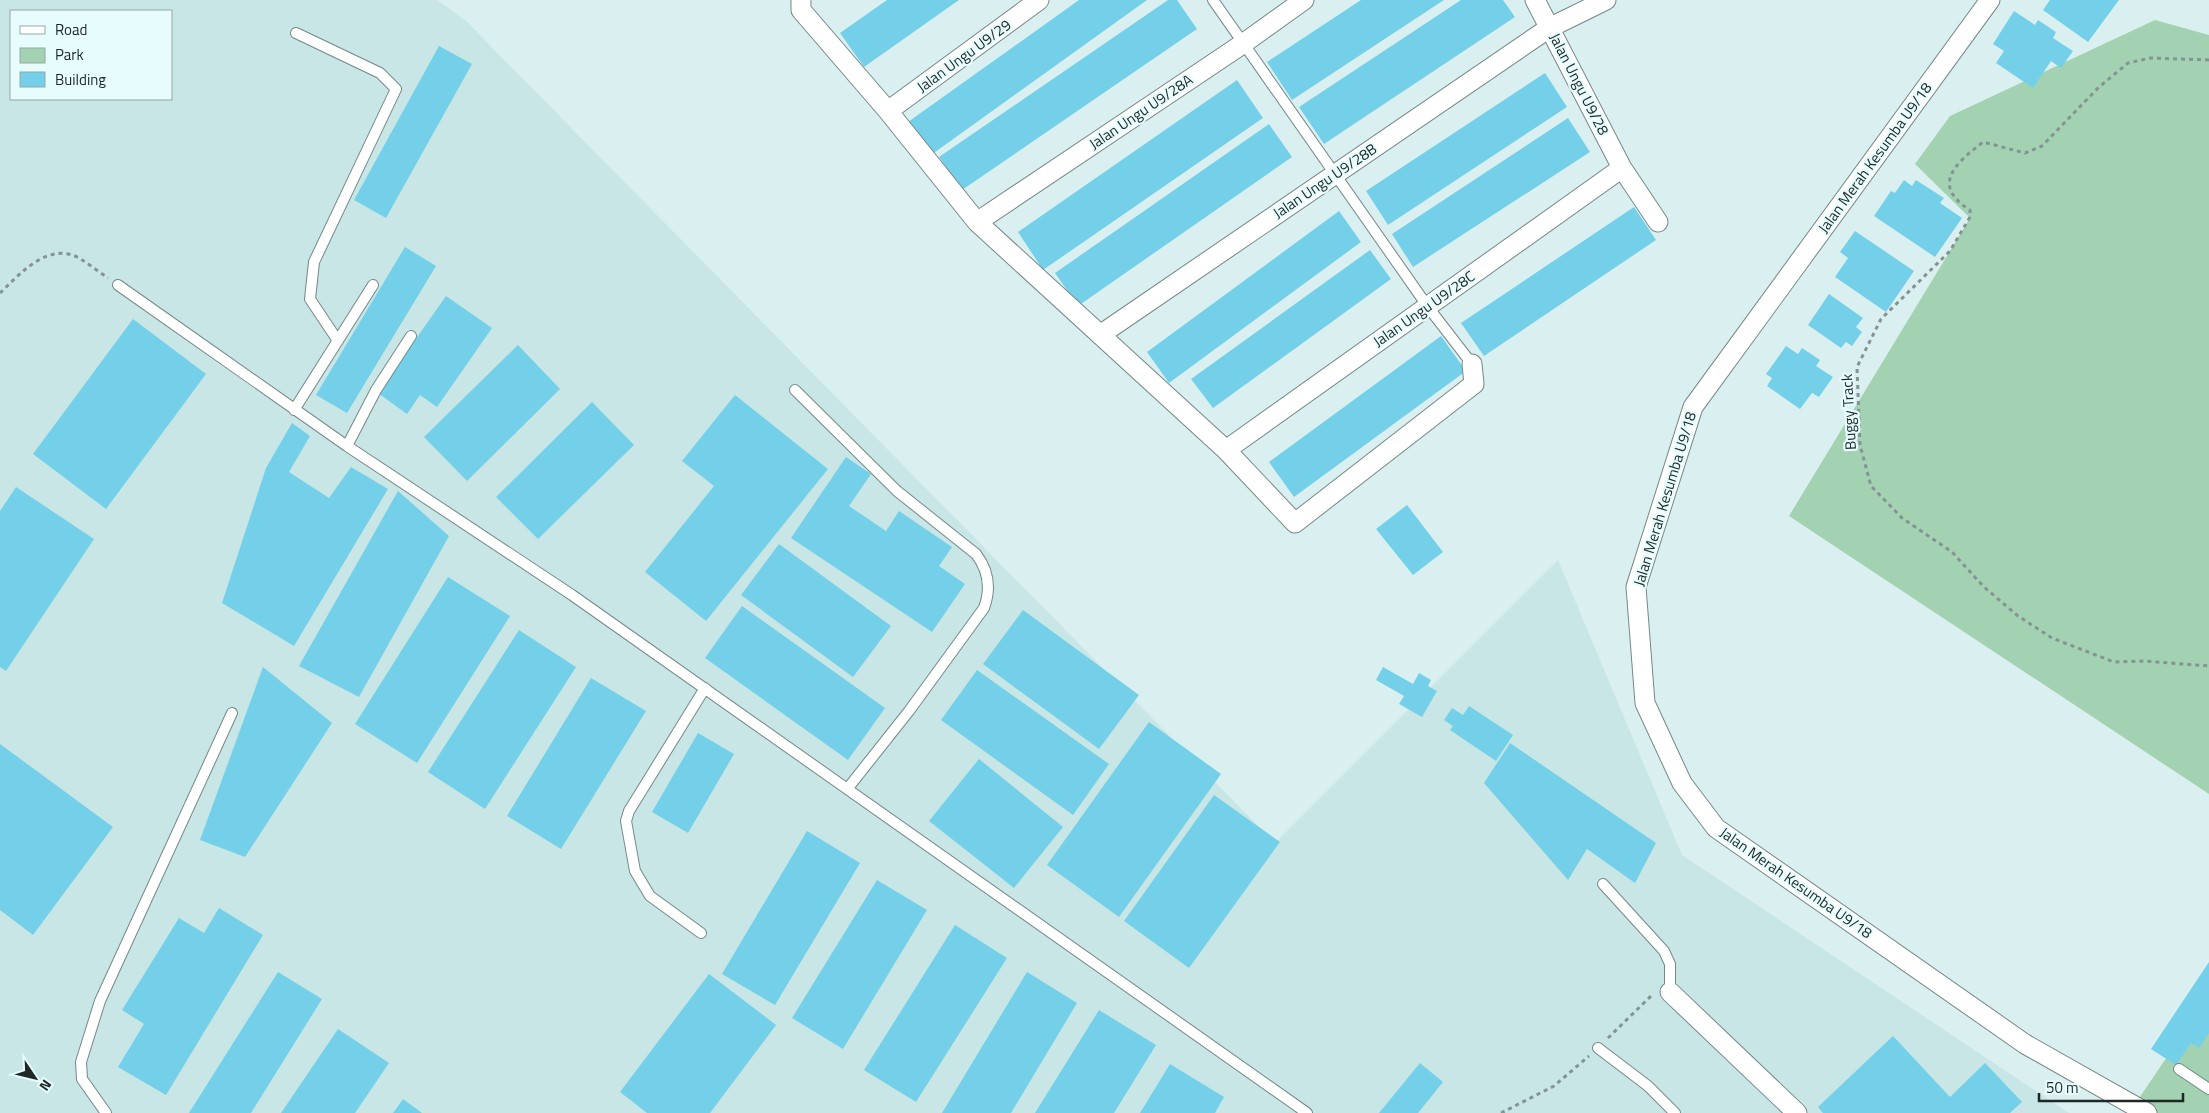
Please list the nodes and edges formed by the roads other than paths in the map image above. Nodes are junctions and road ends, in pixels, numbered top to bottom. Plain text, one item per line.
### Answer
1 (801, 0) edge
2 (1040, 0) edge
3 (1213, 0) edge
4 (1304, 0) edge
5 (1535, 0) edge
6 (1606, 0) edge
7 (1990, 0) edge
8 (1550, 28) junction
9 (296, 33) dead end
10 (1244, 43) junction
11 (888, 111) junction
12 (1622, 168) junction
13 (1335, 174) junction
14 (976, 222) junction
15 (1658, 222) dead end
16 (118, 285) road end
17 (373, 285) dead end
18 (1428, 307) junction
19 (1100, 335) junction
20 (411, 336) dead end
21 (338, 341) junction
22 (1472, 364) joint
23 (795, 390) dead end
24 (294, 410) junction
25 (347, 446) junction
26 (1226, 450) junction
27 (705, 688) junction
28 (232, 713) dead end
29 (848, 788) junction
30 (1603, 884) dead end
31 (701, 933) dead end
32 (1670, 992) joint
33 (1598, 1048) dead end
34 (2180, 1069) dead end
35 (2209, 1087) edge
36 (106, 1113) edge
37 (1307, 1113) edge
38 (1675, 1113) edge
39 (1797, 1113) edge
40 (2147, 1113) edge

1 - 11 street
2 - 11 street, Jalan Ungu U9/29
3 - 10 lane
4 - 10 street, Jalan Ungu U9/28A
5 - 8 street, Jalan Ungu U9/28
6 - 8 street, Jalan Ungu U9/28B
7 - 40 street, Jalan Merah Kesumba U9/18
8 - 12 street, Jalan Ungu U9/28
8 - 13 street, Jalan Ungu U9/28B
9 - 21 lane
10 - 13 lane
10 - 14 street, Jalan Ungu U9/28A
11 - 14 street
12 - 15 street, Jalan Ungu U9/28
12 - 18 street, Jalan Ungu U9/28C
13 - 18 lane
13 - 19 street, Jalan Ungu U9/28B
14 - 19 street
16 - 24 lane
17 - 21 lane
18 - 22 lane
18 - 26 street, Jalan Ungu U9/28C
19 - 26 street
20 - 25 lane
21 - 24 lane
22 - 26 street
23 - 29 lane
24 - 25 lane
25 - 27 lane
27 - 29 lane
27 - 31 lane
28 - 36 lane
29 - 37 lane
30 - 32 lane
32 - 39 street
33 - 38 lane
34 - 35 lane

